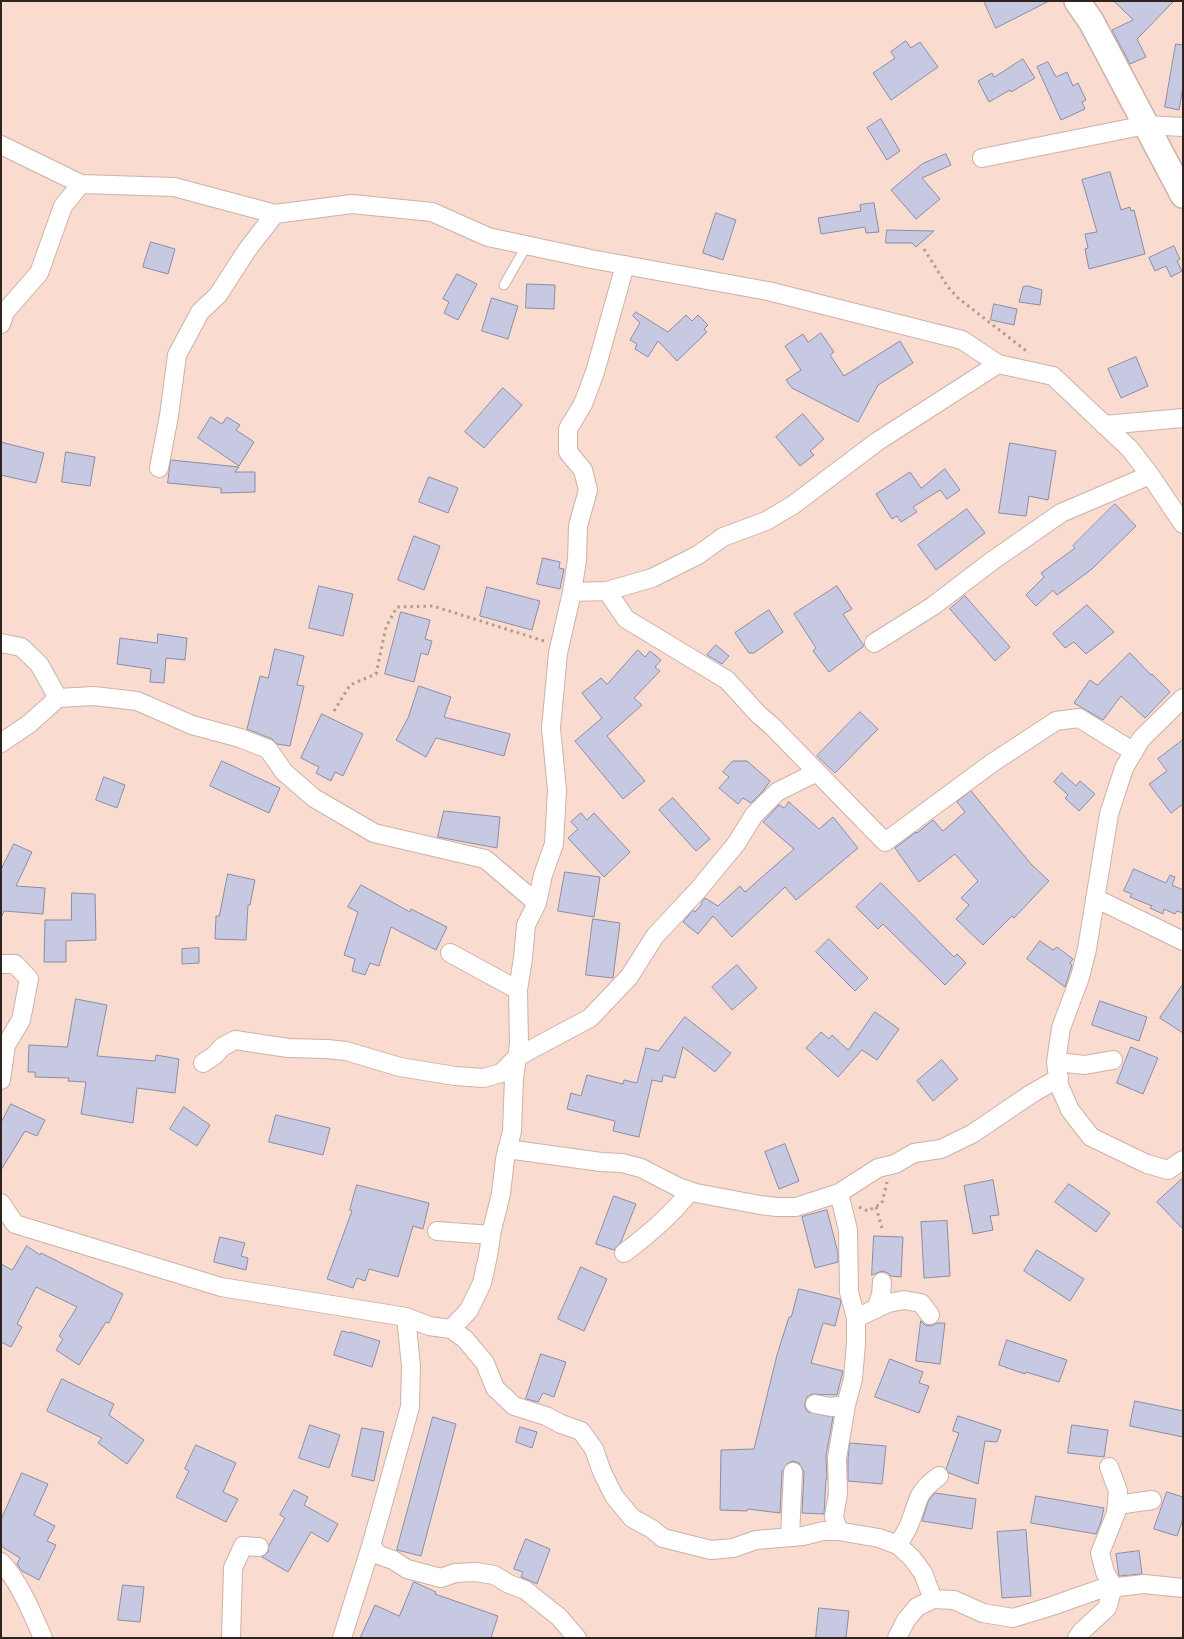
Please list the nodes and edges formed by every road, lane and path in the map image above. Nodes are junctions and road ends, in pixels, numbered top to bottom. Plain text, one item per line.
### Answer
1 (1077, 1) edge
2 (1146, 125) junction
3 (1183, 127) edge
4 (1, 145) edge
5 (982, 158) dead end
6 (81, 184) junction
7 (1183, 195) edge
8 (275, 214) junction
9 (527, 245) junction
10 (924, 249) dead end
11 (625, 265) junction
12 (504, 285) dead end
13 (1, 324) edge
14 (998, 364) junction
15 (1053, 376) junction
16 (1183, 418) edge
17 (1104, 425) junction
18 (159, 468) dead end
19 (1150, 475) junction
20 (1183, 524) edge
21 (607, 591) junction
22 (572, 592) junction
23 (1, 643) edge
24 (874, 643) dead end
25 (560, 646) junction
26 (58, 698) junction
27 (1183, 698) edge
28 (334, 711) dead end
29 (1, 743) edge
30 (1134, 752) junction
31 (817, 772) junction
32 (1095, 898) junction
33 (538, 903) junction
34 (1183, 941) edge
35 (450, 953) dead end
36 (1, 964) edge
37 (518, 990) junction
38 (517, 1057) junction
39 (1113, 1060) dead end
40 (203, 1063) dead end
41 (1057, 1070) junction
42 (1, 1080) edge
43 (507, 1148) junction
44 (886, 1166) junction
45 (1178, 1167) edge
46 (690, 1191) junction
47 (839, 1193) junction
48 (1, 1203) edge
49 (876, 1207) junction
50 (8, 1222) edge
51 (882, 1228) dead end
52 (437, 1232) dead end
53 (492, 1235) junction
54 (624, 1253) dead end
55 (882, 1282) dead end
56 (876, 1309) junction
57 (930, 1315) dead end
58 (406, 1317) junction
59 (856, 1318) junction
60 (452, 1329) junction
61 (815, 1404) dead end
62 (846, 1406) junction
63 (1109, 1467) dead end
64 (793, 1472) dead end
65 (939, 1476) dead end
66 (1152, 1500) dead end
67 (1117, 1505) junction
68 (838, 1531) junction
69 (790, 1537) junction
70 (898, 1545) junction
71 (371, 1546) junction
72 (259, 1547) dead end
73 (1, 1562) edge
74 (1113, 1587) junction
75 (1183, 1588) edge
76 (933, 1599) junction
77 (1095, 1630) edge
78 (43, 1638) edge
79 (231, 1638) edge
80 (342, 1638) edge
81 (577, 1638) edge
82 (897, 1638) edge
83 (1077, 1638) edge

1 - 2 street
2 - 3 street
2 - 5 street
2 - 7 street
4 - 6 street
6 - 8 street
6 - 13 street
8 - 9 street
8 - 18 street
9 - 11 street
9 - 12 lane
10 - 15 path
11 - 14 street
11 - 22 street
14 - 15 street
14 - 21 street
15 - 17 street
16 - 17 street
17 - 19 street
19 - 20 street
19 - 24 street
21 - 22 street
21 - 31 street
22 - 25 street
23 - 26 street
25 - 28 path
25 - 33 street
26 - 29 street
26 - 33 street
27 - 30 street
30 - 31 street
30 - 32 street
31 - 38 street
32 - 34 street
32 - 41 street
33 - 37 street
35 - 37 street
36 - 42 street
37 - 38 street
38 - 40 street
38 - 43 street
39 - 41 street
41 - 44 street
41 - 45 street
43 - 46 street
43 - 53 street
44 - 47 street
44 - 49 path
46 - 47 street
46 - 54 street
47 - 49 path
47 - 59 street
48 - 50 street
49 - 51 path
50 - 58 street
52 - 53 street
53 - 60 street
55 - 56 street
56 - 57 street
56 - 59 street
58 - 60 street
58 - 71 street
59 - 62 street
60 - 69 street
61 - 62 street
62 - 68 street
63 - 67 street
64 - 69 street
65 - 70 street
66 - 67 street
67 - 74 street
68 - 69 street
68 - 70 street
70 - 76 street
71 - 80 street
71 - 81 street
72 - 79 street
73 - 78 street
74 - 75 street
74 - 76 street
74 - 77 street
76 - 82 street
77 - 83 street

